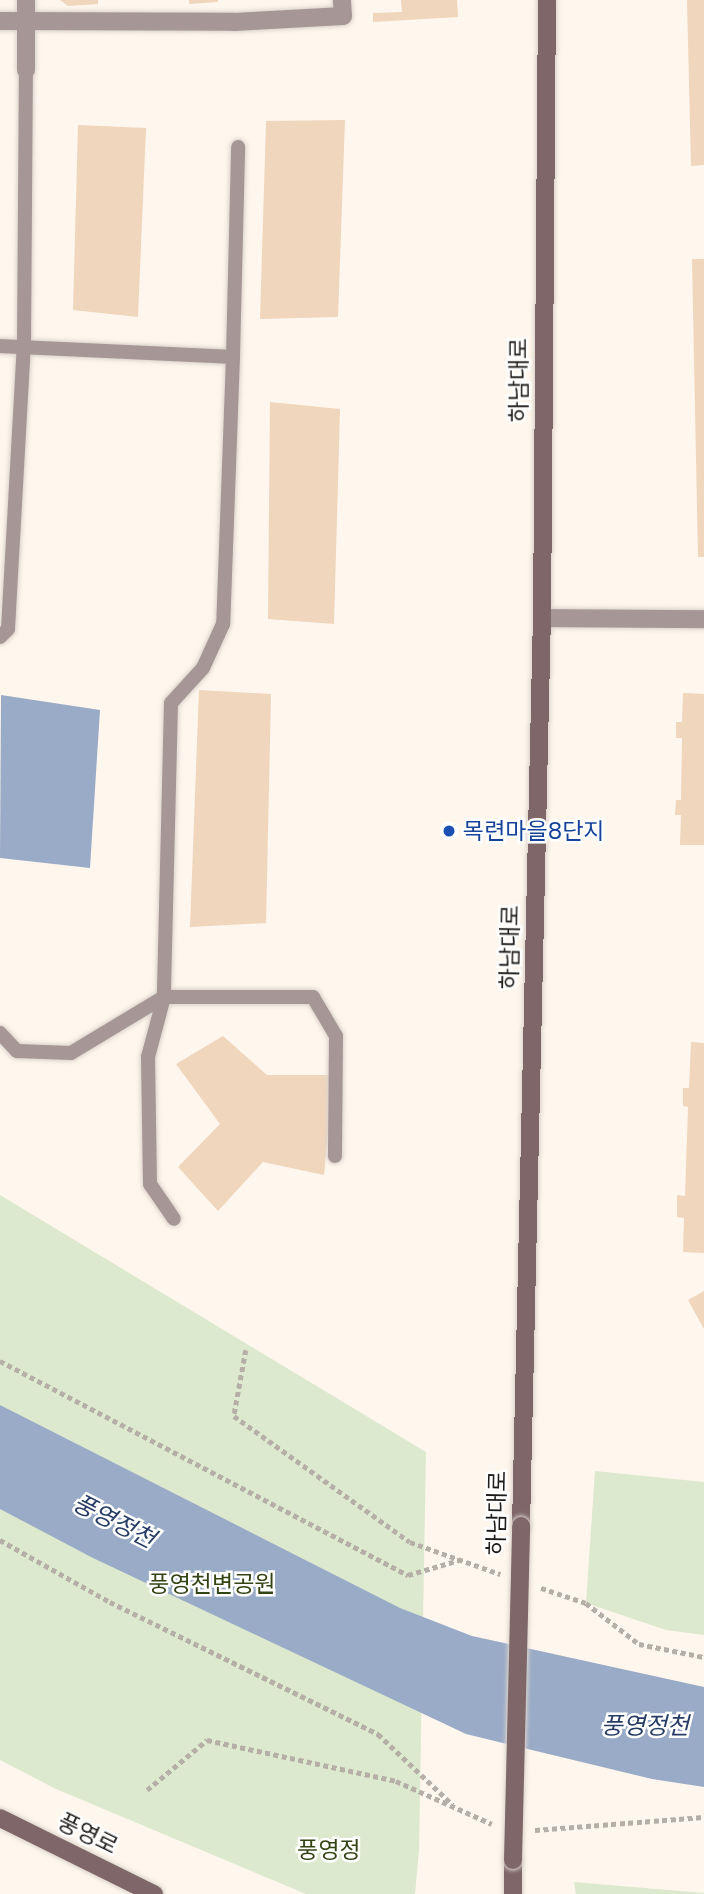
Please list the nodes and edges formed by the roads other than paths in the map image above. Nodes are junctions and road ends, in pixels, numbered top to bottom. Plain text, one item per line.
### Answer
1 (26, 0) edge
2 (342, 0) edge
3 (547, 0) edge
4 (0, 21) edge
5 (25, 21) junction
6 (26, 70) joint
7 (238, 147) dead end
8 (24, 345) junction
9 (0, 346) edge
10 (233, 358) junction
11 (541, 618) junction
12 (704, 620) edge
13 (0, 637) edge
14 (164, 997) junction
15 (0, 1032) edge
16 (335, 1156) dead end
17 (174, 1219) dead end
18 (0, 1818) edge
19 (154, 1894) edge
20 (513, 1894) edge

1 - 5 street
2 - 5 street
3 - 11 main road, 하남대로
4 - 5 street
5 - 6 street
6 - 8 lane
7 - 10 lane
8 - 9 lane
8 - 10 lane
8 - 13 lane
10 - 14 lane
11 - 12 street
11 - 20 main road, 하남대로, bridge
14 - 15 lane
14 - 16 lane
14 - 17 lane
18 - 19 main road, 풍영로

